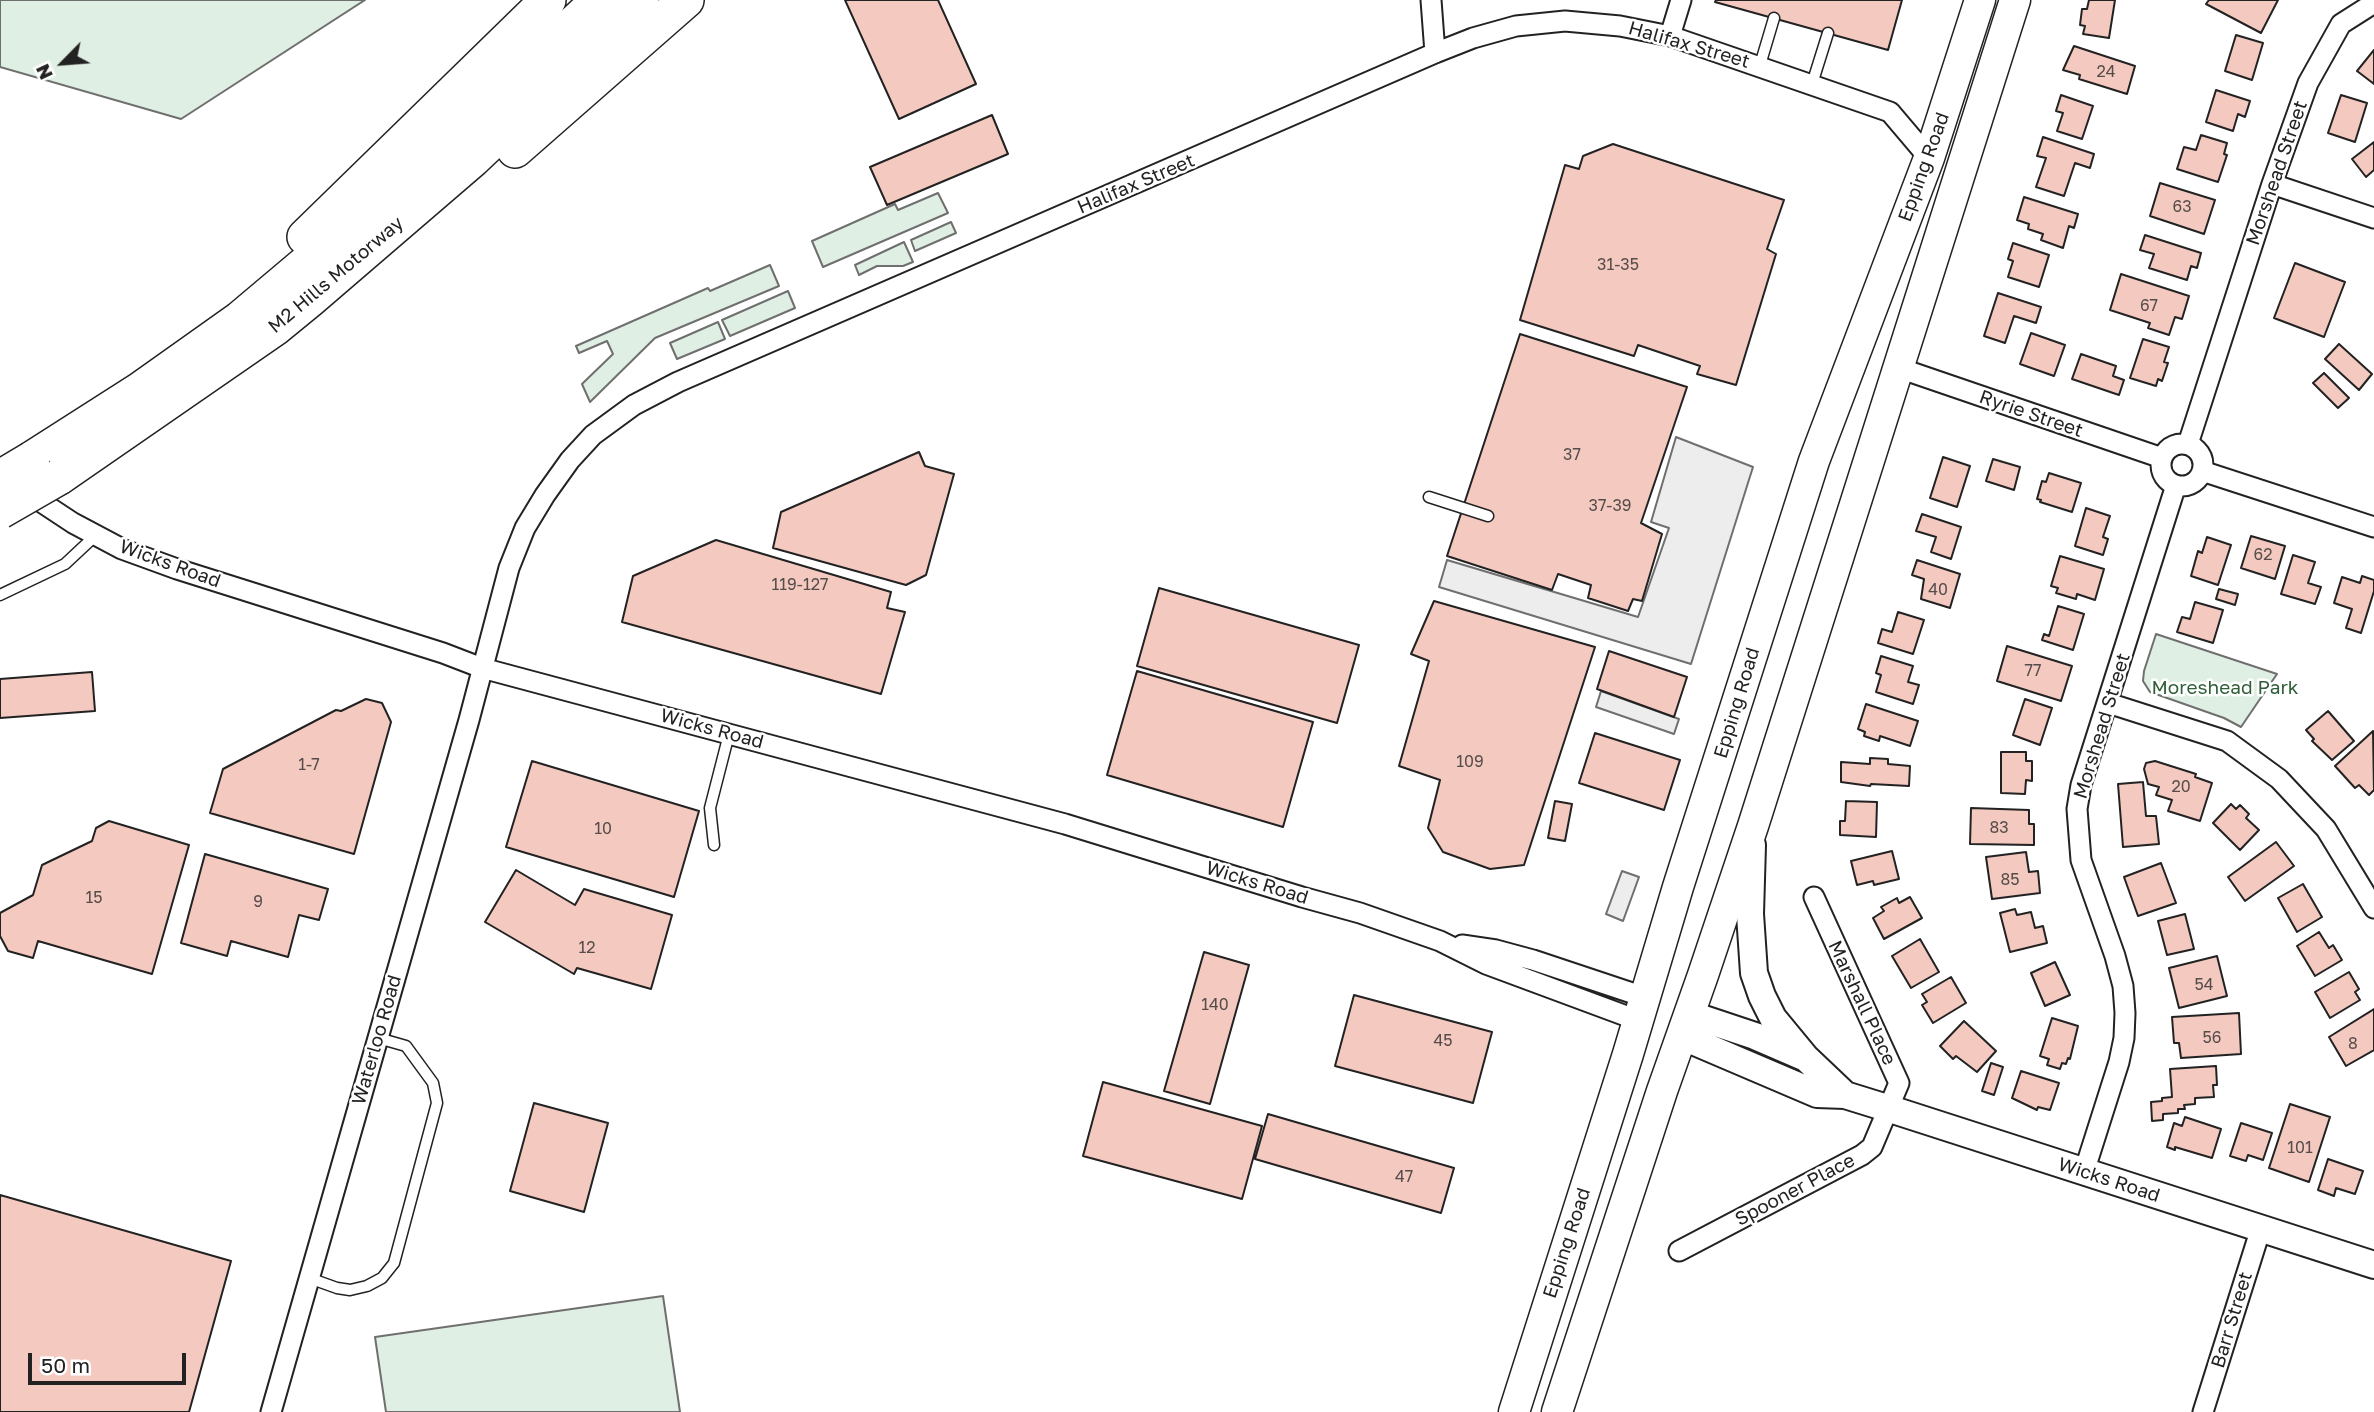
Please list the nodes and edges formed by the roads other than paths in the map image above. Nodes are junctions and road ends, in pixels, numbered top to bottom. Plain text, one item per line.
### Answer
1 (548, 0) edge
2 (599, 0) edge
3 (641, 0) edge
4 (686, 0) edge
5 (1431, 0) edge
6 (1681, 0) edge
7 (1980, 0) edge
8 (2015, 0) edge
9 (2374, 3) edge
10 (1774, 18) dead end
11 (1828, 33) dead end
12 (1670, 36) junction
13 (1435, 53) junction
14 (1760, 65) junction
15 (1812, 84) junction
16 (1930, 158) junction
17 (2272, 184) junction
18 (2374, 218) edge
19 (309, 300) junction
20 (240, 319) junction
21 (1899, 368) junction
22 (2188, 444) junction
23 (2162, 458) junction
24 (45, 468) junction
25 (2202, 471) junction
26 (0, 477) edge
27 (2176, 485) junction
28 (1429, 497) dead end
29 (0, 511) edge
30 (1489, 516) dead end
31 (2374, 527) edge
32 (96, 535) junction
33 (0, 595) edge
34 (482, 668) junction
35 (2108, 703) junction
36 (729, 734) junction
37 (1753, 826) junction
38 (714, 845) dead end
39 (1814, 897) dead end
40 (2374, 908) edge
41 (1641, 1008) junction
42 (1685, 1025) junction
43 (377, 1038) junction
44 (1807, 1058) junction
45 (1845, 1095) junction
46 (1887, 1108) junction
47 (2084, 1172) junction
48 (2261, 1228) junction
49 (1679, 1251) dead end
50 (2374, 1265) edge
51 (309, 1278) junction
52 (271, 1412) edge
53 (1514, 1412) edge
54 (1557, 1412) edge
55 (2203, 1412) edge

1 - 20 highway
2 - 20 highway, M2 Hills Motorway
3 - 19 highway, M2 Hills Motorway
4 - 19 highway
5 - 13 street
6 - 12 street
7 - 16 main road, Epping Road
8 - 21 main road, Epping Road
9 - 17 street, Morshead Street
10 - 14 lane
11 - 15 lane
12 - 13 street, Halifax Street
12 - 14 street, Halifax Street
13 - 34 street, Halifax Street
14 - 15 street, Halifax Street
15 - 16 street, Halifax Street
16 - 41 main road, Epping Road
17 - 18 street
17 - 22 street, Morshead Street
19 - 24 highway, M2 Hills Motorway
20 - 24 highway, M2 Hills Motorway
21 - 23 street, Ryrie Street
21 - 37 main road, Epping Road
22 - 23 street
22 - 25 street
23 - 27 street
24 - 26 highway, M2 Hills Motorway, bridge
24 - 29 highway, M2 Hills Motorway, bridge
25 - 27 street
25 - 31 street
26 - 32 street, Wicks Road
27 - 35 street, Morshead Street
28 - 30 lane
32 - 33 lane
32 - 34 street, Wicks Road
34 - 36 street, Wicks Road
34 - 43 street, Waterloo Road
35 - 40 street
35 - 47 street, Morshead Street
36 - 38 lane
36 - 41 street, Wicks Road
37 - 42 main road, Epping Road
37 - 44 main road
39 - 46 street, Marshall Place
41 - 42 main road, Wicks Road
41 - 53 main road, Epping Road
42 - 44 main road, Wicks Road
42 - 45 main road, Wicks Road
42 - 54 main road, Epping Road
43 - 51 street, Waterloo Road
43 - 51 lane
44 - 45 main road, Wicks Road
45 - 46 main road, Wicks Road
46 - 47 main road, Wicks Road
46 - 49 street, Spooner Place
47 - 48 main road, Wicks Road
48 - 50 main road, Wicks Road
48 - 55 street, Barr Street
51 - 52 street, Waterloo Road

